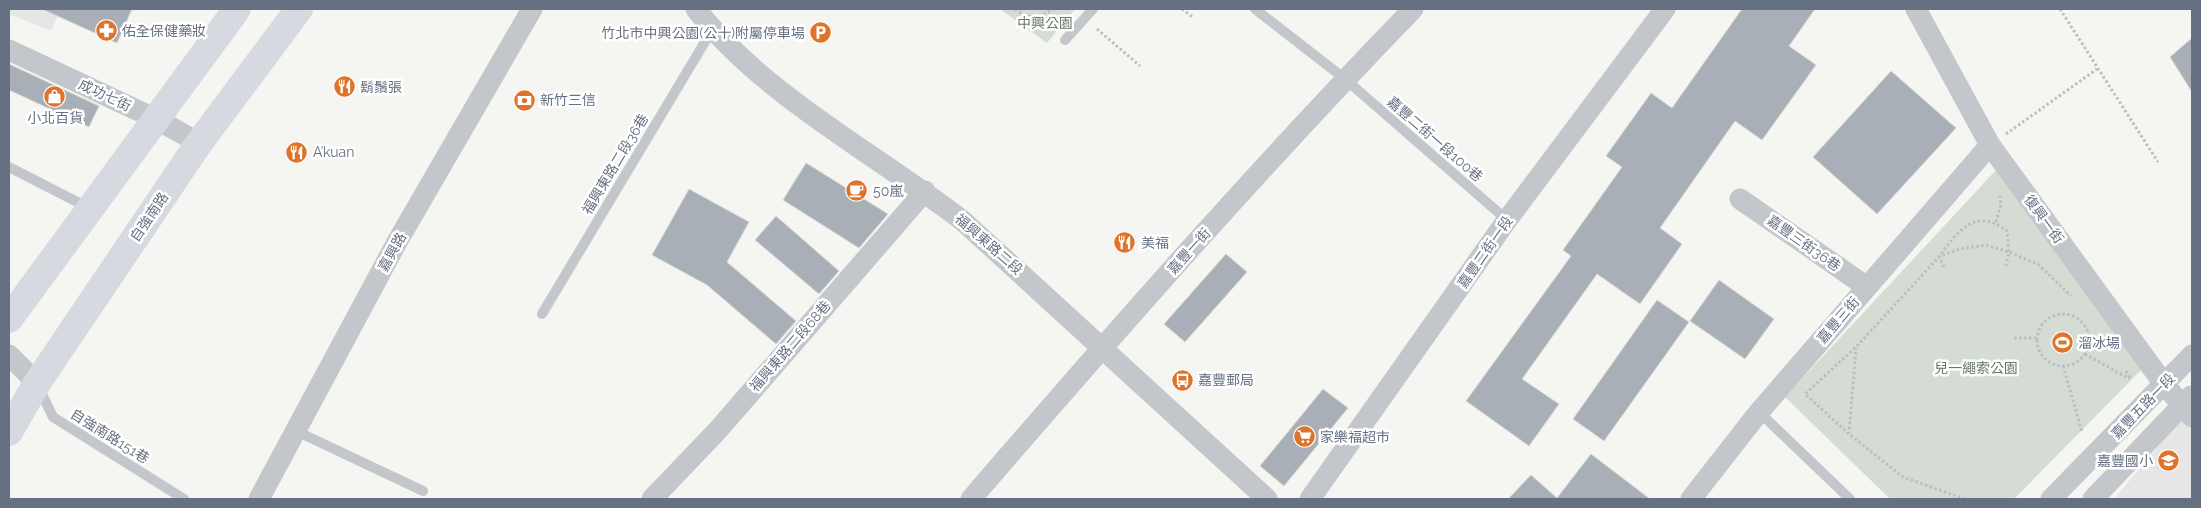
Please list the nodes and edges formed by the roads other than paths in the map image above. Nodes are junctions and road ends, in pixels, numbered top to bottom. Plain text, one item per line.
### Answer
1 (236, 9) edge
2 (299, 9) edge
3 (532, 9) edge
4 (696, 9) edge
5 (1093, 9) edge
6 (1256, 9) edge
7 (1413, 9) edge
8 (1665, 9) edge
9 (1916, 9) edge
10 (712, 30) junction
11 (1066, 40) dead end
12 (9, 50) edge
13 (1345, 79) junction
14 (156, 119) junction
15 (199, 143) junction
16 (1990, 145) junction
17 (9, 167) edge
18 (924, 191) junction
19 (1740, 199) dead end
20 (90, 209) junction
21 (1507, 220) junction
22 (1867, 287) junction
23 (542, 314) dead end
24 (9, 319) edge
25 (1102, 347) junction
26 (9, 355) edge
27 (2192, 355) edge
28 (37, 383) junction
29 (2164, 384) junction
30 (2189, 405) edge
31 (1759, 412) junction
32 (294, 430) junction
33 (9, 432) edge
34 (423, 491) dead end
35 (184, 499) edge
36 (259, 499) edge
37 (652, 499) edge
38 (971, 499) edge
39 (1267, 499) edge
40 (1310, 499) edge
41 (1691, 499) edge
42 (1850, 499) edge
43 (2051, 499) edge
44 (2094, 499) edge

1 - 14 main road
2 - 15 main road, 自強南路
3 - 32 street, 嘉興路
4 - 10 street, 福興東路二段
5 - 11 lane
6 - 13 lane, 嘉豐二街一段100巷
7 - 13 street, 嘉豐一街
8 - 21 street, 嘉豐二街一段
9 - 16 street, 復興一街
10 - 18 street, 福興東路二段
10 - 23 lane, 福興東路二段36巷
12 - 14 street, 成功七街
13 - 21 lane, 嘉豐二街一段100巷
13 - 25 street, 嘉豐一街
14 - 15 street, 成功七街
14 - 20 main road
15 - 28 main road, 自強南路
16 - 22 street, 嘉豐三街
16 - 29 street, 復興一街
17 - 20 lane
18 - 25 street, 福興東路二段
18 - 37 street, 福興東路二段68巷
19 - 22 street, 嘉豐三街36巷
20 - 24 main road
21 - 40 street, 嘉豐二街一段
22 - 31 street, 嘉豐三街
25 - 38 street, 嘉豐一街
25 - 39 street, 福興東路二段
26 - 28 street
27 - 29 street, 嘉豐五路一段
28 - 33 main road, 自強南路
28 - 35 lane, 自強南路151巷
29 - 30 street, 復興一街
29 - 43 street, 嘉豐五路一段
30 - 44 street, 嘉豐五路一段
31 - 41 street, 嘉豐三街
31 - 42 lane
32 - 34 lane
32 - 36 street, 嘉興路

